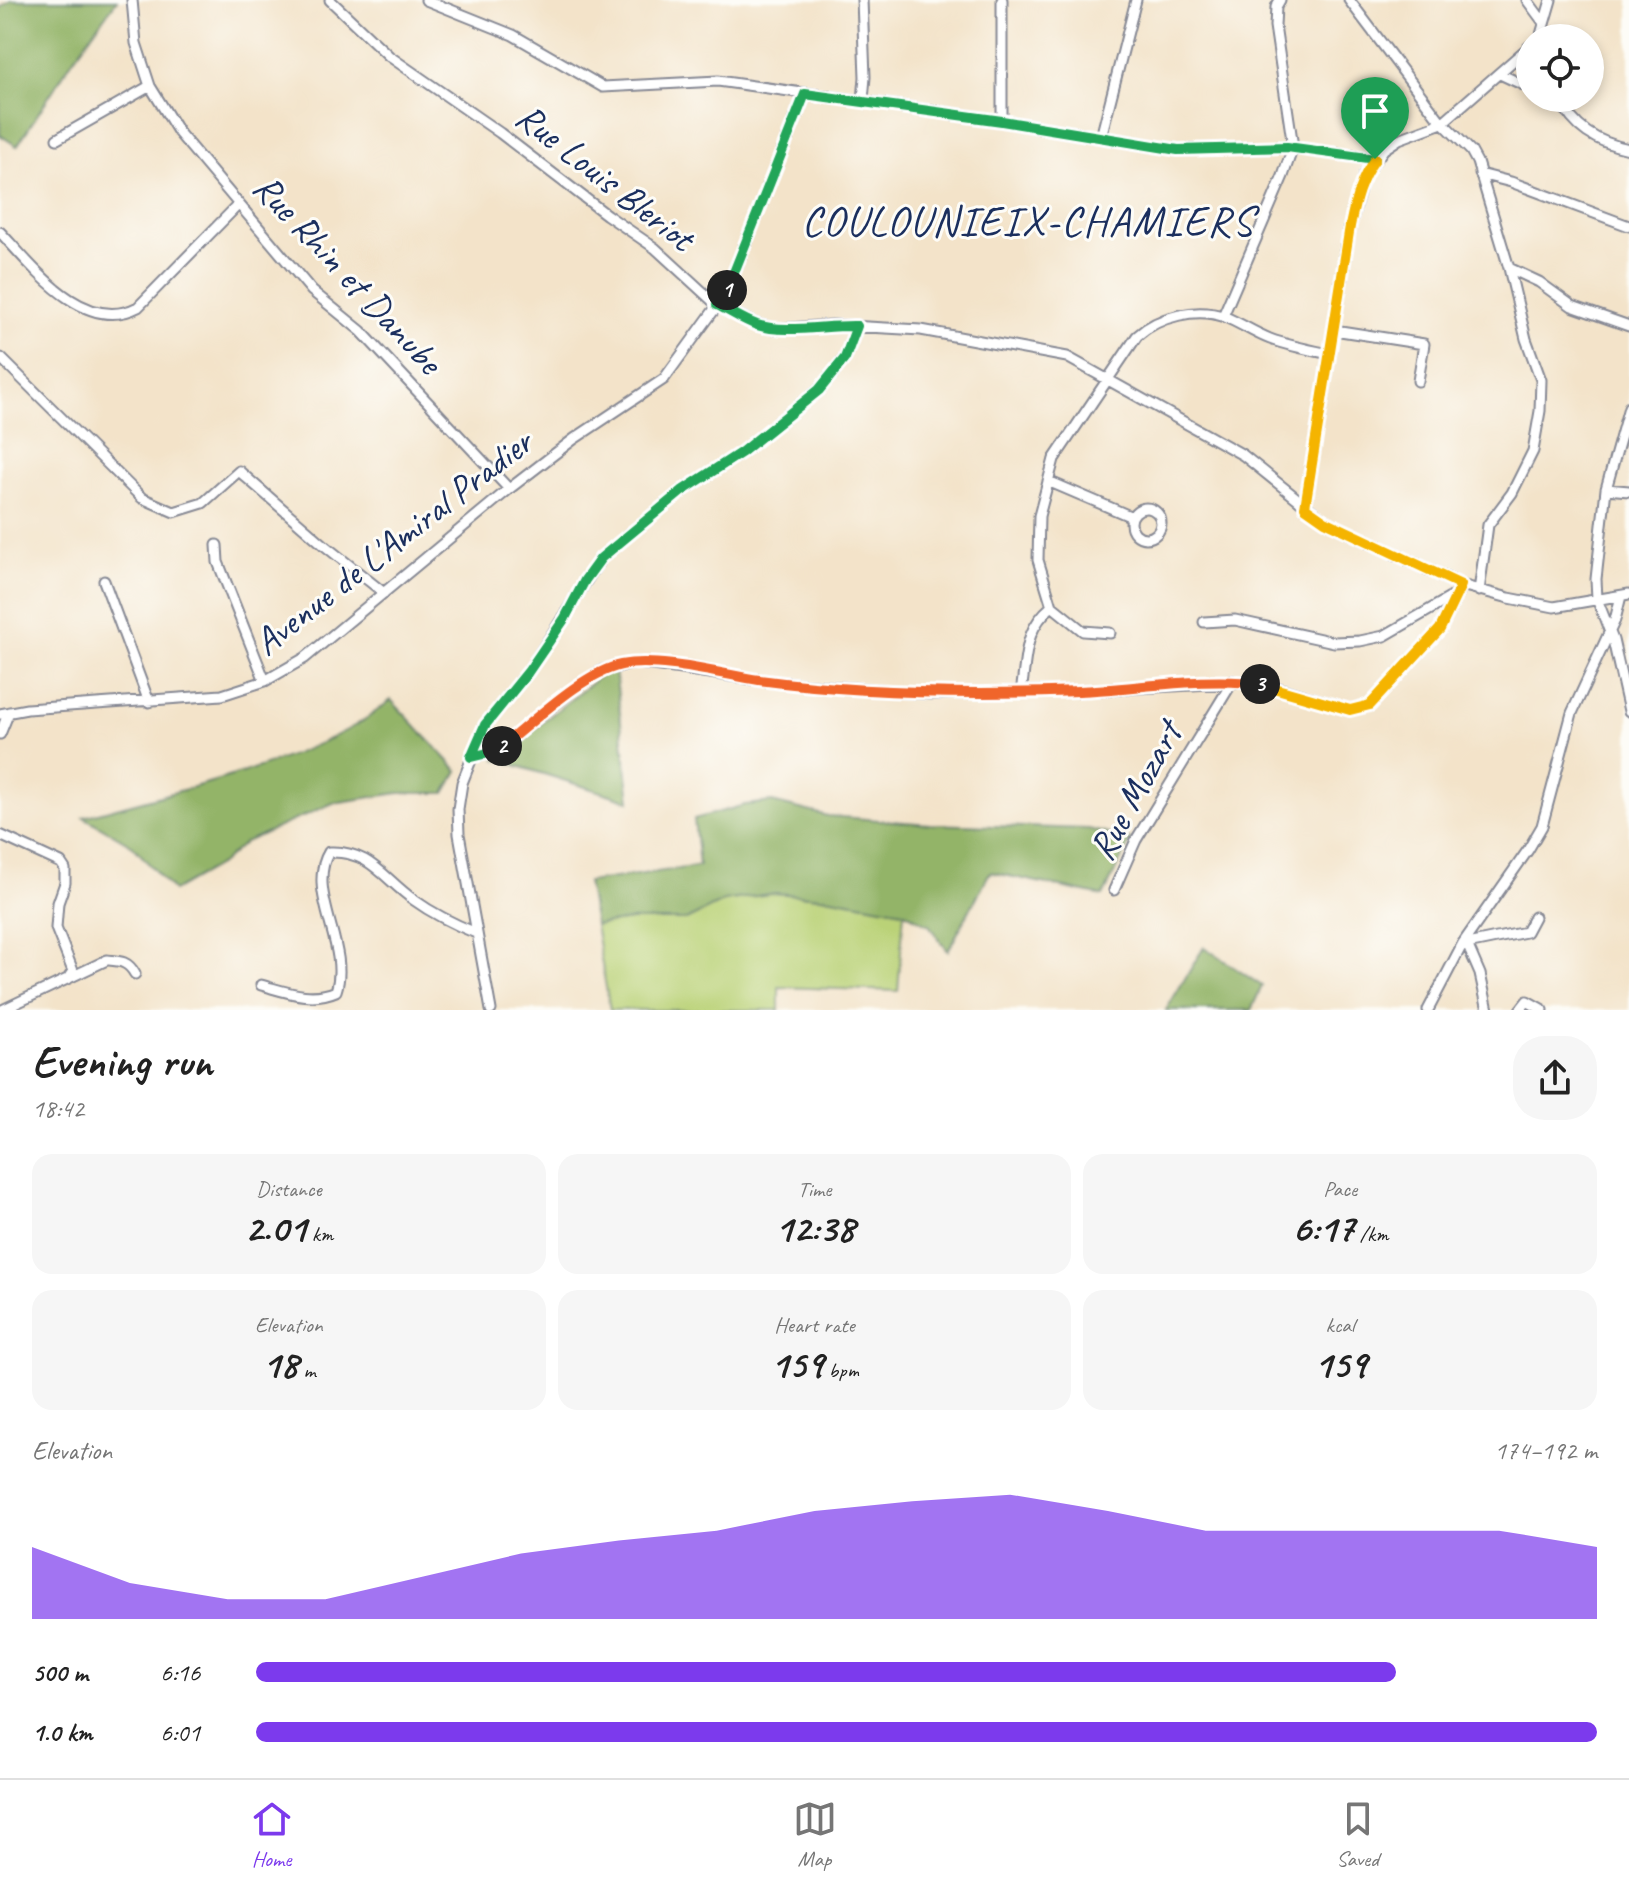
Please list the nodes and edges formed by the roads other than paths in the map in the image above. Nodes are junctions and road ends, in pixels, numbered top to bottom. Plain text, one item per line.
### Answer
1 (132, 0) edge
2 (330, 0) edge
3 (426, 0) edge
4 (862, 0) edge
5 (1002, 0) edge
6 (1136, 0) edge
7 (1280, 0) edge
8 (1349, 0) edge
9 (1527, 0) edge
10 (1551, 0) edge
11 (1544, 23) joint
12 (1516, 59) edge
13 (1500, 74) junction
14 (1516, 81) edge
15 (150, 86) junction
16 (805, 94) junction
17 (863, 100) junction
18 (1565, 112) edge
19 (1002, 121) junction
20 (1442, 123) junction
21 (1101, 137) junction
22 (57, 139) dead end
23 (1293, 147) junction
24 (1629, 149) edge
25 (1375, 159) junction
26 (1480, 174) junction
27 (239, 204) junction
28 (1629, 226) edge
29 (0, 232) edge
30 (1509, 268) junction
31 (717, 305) junction
32 (1223, 316) junction
33 (857, 326) junction
34 (1629, 326) edge
35 (1334, 330) junction
36 (1330, 354) junction
37 (1, 358) edge
38 (1107, 378) junction
39 (1418, 381) dead end
40 (1629, 407) edge
41 (1048, 481) junction
42 (509, 489) junction
43 (1606, 489) junction
44 (1629, 491) edge
45 (1305, 507) junction
46 (1132, 517) dead end
47 (217, 545) dead end
48 (104, 581) dead end
49 (1459, 589) junction
50 (1479, 591) junction
51 (384, 593) junction
52 (1625, 595) edge
53 (1597, 599) junction
54 (1052, 606) junction
55 (1204, 622) dead end
56 (1610, 631) junction
57 (1110, 633) dead end
58 (265, 681) junction
59 (1233, 681) junction
60 (1021, 692) junction
61 (149, 702) junction
62 (1629, 711) edge
63 (5, 713) edge
64 (0, 734) edge
65 (471, 757) junction
66 (0, 835) edge
67 (1114, 890) dead end
68 (1534, 917) dead end
69 (476, 933) junction
70 (1465, 944) junction
71 (135, 974) dead end
72 (69, 977) junction
73 (261, 985) dead end
74 (2, 1010) edge
75 (491, 1010) edge
76 (1428, 1010) edge
77 (1488, 1010) edge
78 (1520, 1010) edge
79 (1543, 1010) edge

1 - 15 street, Rue Rhin et Danube
2 - 31 street, Rue Louis Bleriot
3 - 16 street
4 - 17 street
5 - 19 street
6 - 21 street
7 - 23 street
8 - 20 street
9 - 11 street
10 - 11 street
12 - 13 street
13 - 14 street
13 - 20 street
15 - 22 street
15 - 27 street, Rue Rhin et Danube
16 - 17 street
16 - 31 street, Avenue de L'Amiral Pradier
17 - 19 street
18 - 24 street
19 - 21 street
20 - 25 street
20 - 26 street
21 - 23 street
23 - 25 street
23 - 32 street
25 - 35 street
26 - 28 street
26 - 30 street
27 - 29 street
27 - 42 street, Rue Rhin et Danube
30 - 34 street
30 - 50 street
31 - 33 street, Rue Louis Bleriot
31 - 42 street, Avenue de L'Amiral Pradier
32 - 36 street
32 - 38 street
33 - 38 street, Rue Louis Bleriot
33 - 65 street
35 - 36 street
35 - 39 street
36 - 45 street
37 - 51 street
38 - 41 street
38 - 45 street, Rue Louis Bleriot
40 - 43 street
41 - 46 street
41 - 54 street
42 - 51 street, Avenue de L'Amiral Pradier
43 - 44 street
43 - 53 street
45 - 49 street, Rue Louis Bleriot
47 - 58 street
48 - 61 street
49 - 50 street, Rue Louis Bleriot
49 - 55 street
49 - 59 street
50 - 53 street, Rue Louis Bleriot
51 - 58 street, Avenue de L'Amiral Pradier
52 - 53 street, Rue Louis Bleriot
52 - 56 street
53 - 56 street
54 - 57 street
54 - 60 street
56 - 62 street
56 - 70 street
58 - 61 street, Avenue de L'Amiral Pradier
59 - 60 street
59 - 67 street, Rue Mozart
60 - 65 street
61 - 63 street, Avenue de L'Amiral Pradier
63 - 64 street
65 - 69 street
66 - 72 street
68 - 70 street
69 - 73 street
69 - 75 street
70 - 76 street
70 - 77 street
71 - 72 street
72 - 74 street
78 - 79 street

